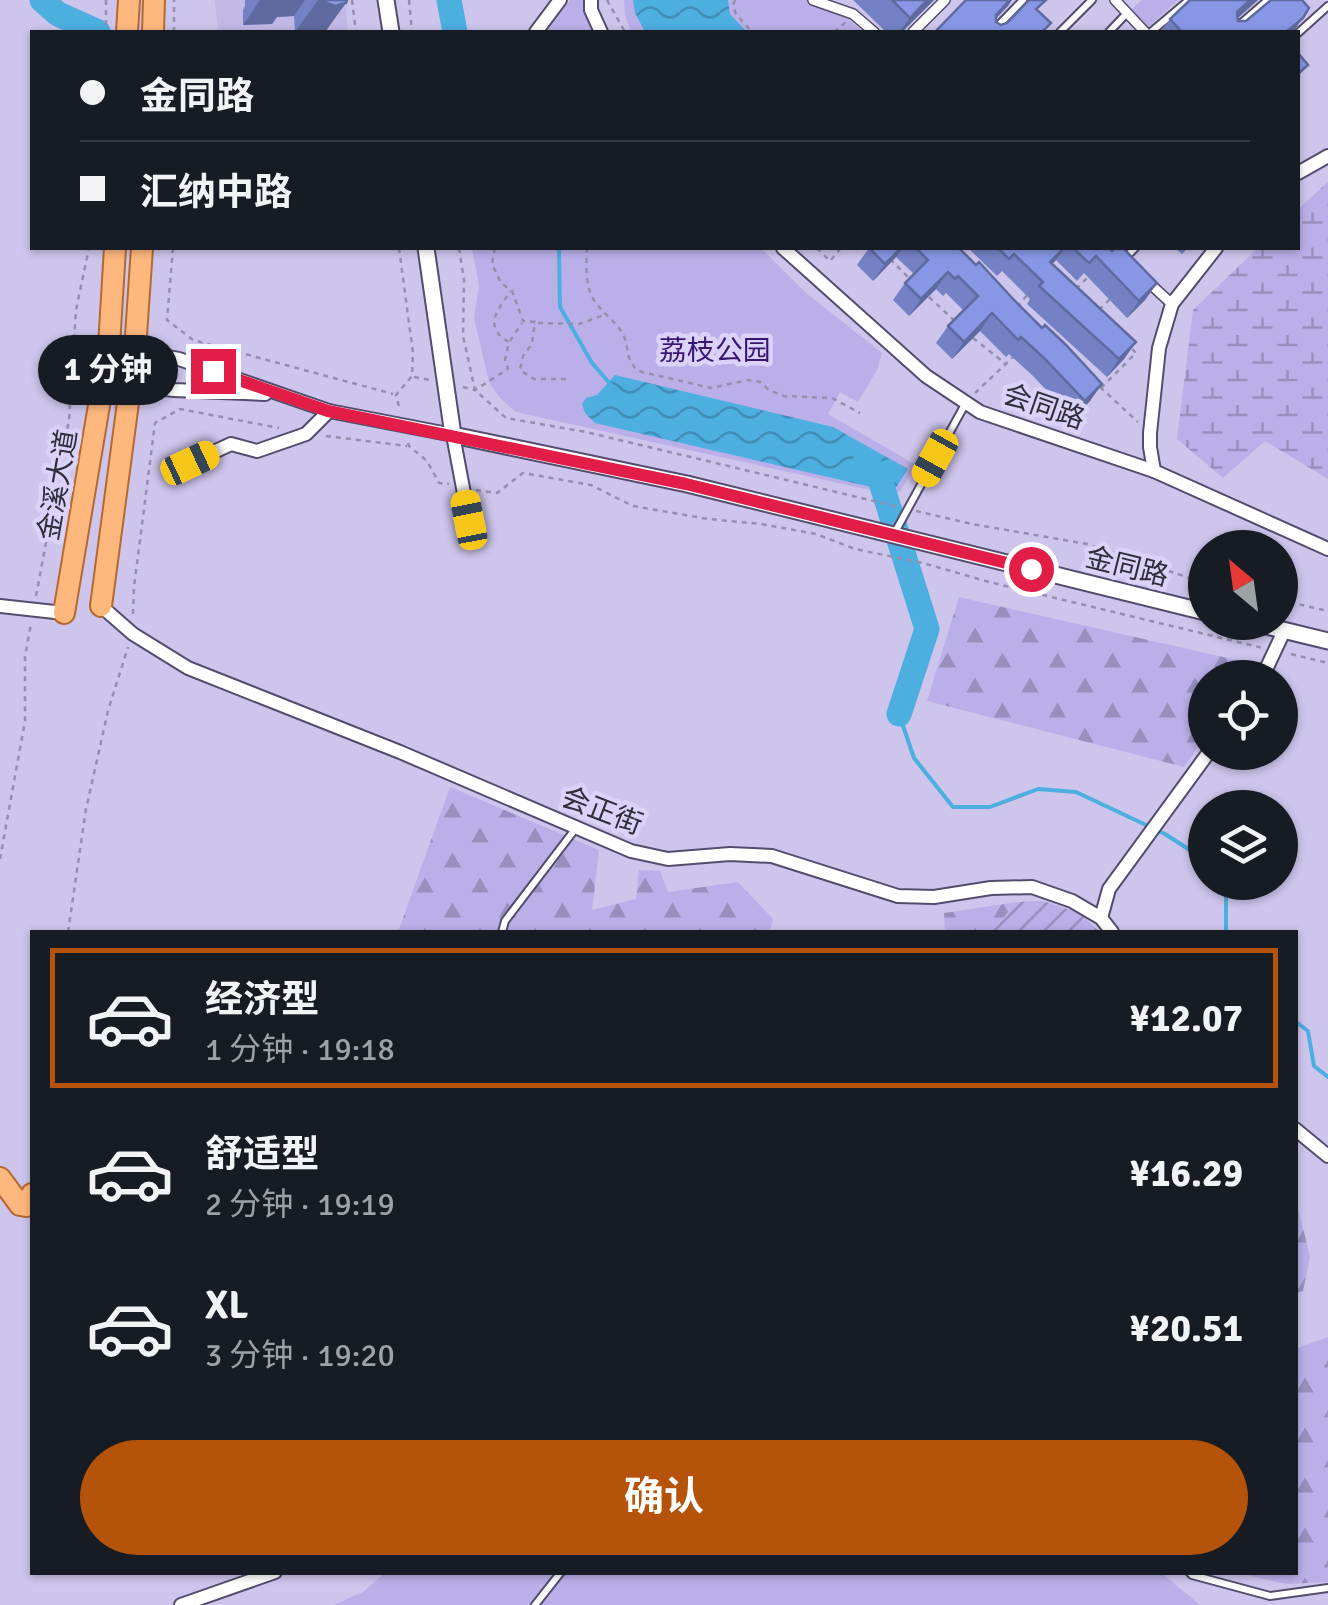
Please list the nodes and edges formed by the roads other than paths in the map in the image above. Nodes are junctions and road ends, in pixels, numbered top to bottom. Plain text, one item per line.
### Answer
1 (129, 0) edge
2 (154, 0) edge
3 (386, 0) edge
4 (560, 0) edge
5 (591, 0) edge
6 (813, 0) edge
7 (945, 0) edge
8 (1023, 0) edge
9 (1092, 0) edge
10 (1115, 0) edge
11 (1132, 0) edge
12 (1189, 0) edge
13 (1268, 0) edge
14 (1328, 6) edge
15 (1125, 11) junction
16 (127, 30) edge
17 (153, 30) edge
18 (391, 30) edge
19 (538, 30) edge
20 (600, 30) edge
21 (872, 30) edge
22 (915, 30) edge
23 (994, 30) edge
24 (1062, 30) edge
25 (1111, 30) edge
26 (1146, 30) edge
27 (1151, 30) edge
28 (1232, 30) edge
29 (1300, 31) edge
30 (1328, 156) edge
31 (1300, 172) edge
32 (115, 250) edge
33 (123, 250) edge
34 (140, 250) edge
35 (142, 250) edge
36 (426, 250) edge
37 (784, 250) edge
38 (1112, 250) edge
39 (1133, 250) edge
40 (1214, 250) edge
41 (1123, 260) junction
42 (1172, 304) junction
43 (108, 346) junction
44 (135, 350) junction
45 (103, 382) junction
46 (130, 387) junction
47 (283, 395) junction
48 (964, 405) junction
49 (328, 411) junction
50 (453, 435) junction
51 (190, 463) dead end
52 (89, 466) junction
53 (1154, 471) junction
54 (116, 488) junction
55 (469, 520) dead end
56 (893, 535) junction
57 (1328, 550) edge
58 (0, 606) edge
59 (101, 606) joint
60 (1188, 608) edge
61 (64, 612) joint
62 (1298, 634) edge
63 (1328, 641) edge
64 (1196, 770) edge
65 (576, 828) junction
66 (1100, 918) junction
67 (503, 930) edge
68 (1110, 930) edge
69 (1298, 1131) edge
70 (1328, 1156) edge
71 (0, 1178) edge
72 (30, 1198) edge
73 (266, 1575) edge
74 (559, 1575) edge
75 (1191, 1575) edge
76 (1328, 1588) edge
77 (181, 1605) edge
78 (535, 1605) edge

1 - 16 main road
2 - 17 main road
3 - 18 street
4 - 19 street
5 - 20 street
6 - 21 street
7 - 22 street
8 - 23 lane
9 - 24 lane
10 - 15 street
11 - 15 lane
12 - 27 lane
13 - 28 lane
14 - 29 lane
15 - 25 lane
15 - 26 street
30 - 31 street
32 - 43 main road, 金溪大道
33 - 34 main road
35 - 44 main road, 金溪大道
36 - 50 street
37 - 48 street, 会同路
38 - 41 street
39 - 41 lane
40 - 42 street
41 - 42 street
42 - 53 street
43 - 44 street
43 - 45 main road, 金溪大道
44 - 46 main road, 金溪大道
44 - 47 street
45 - 46 street
45 - 52 main road, 金溪大道
46 - 47 street
46 - 54 main road, 金溪大道
47 - 49 street
48 - 53 street, 会同路
48 - 56 lane
49 - 50 street
49 - 51 street
50 - 55 street
50 - 56 street, 金同路
52 - 54 main road
52 - 61 main road, 金溪大道
53 - 57 street, 会同路
54 - 59 main road, 金溪大道
56 - 60 street, 金同路
58 - 61 street
59 - 65 street, 会正街
62 - 63 street
64 - 66 street
65 - 66 street, 会正街
65 - 67 lane
66 - 68 street, 会正街
69 - 70 street
71 - 72 main road
73 - 77 street
74 - 78 lane
75 - 76 lane

